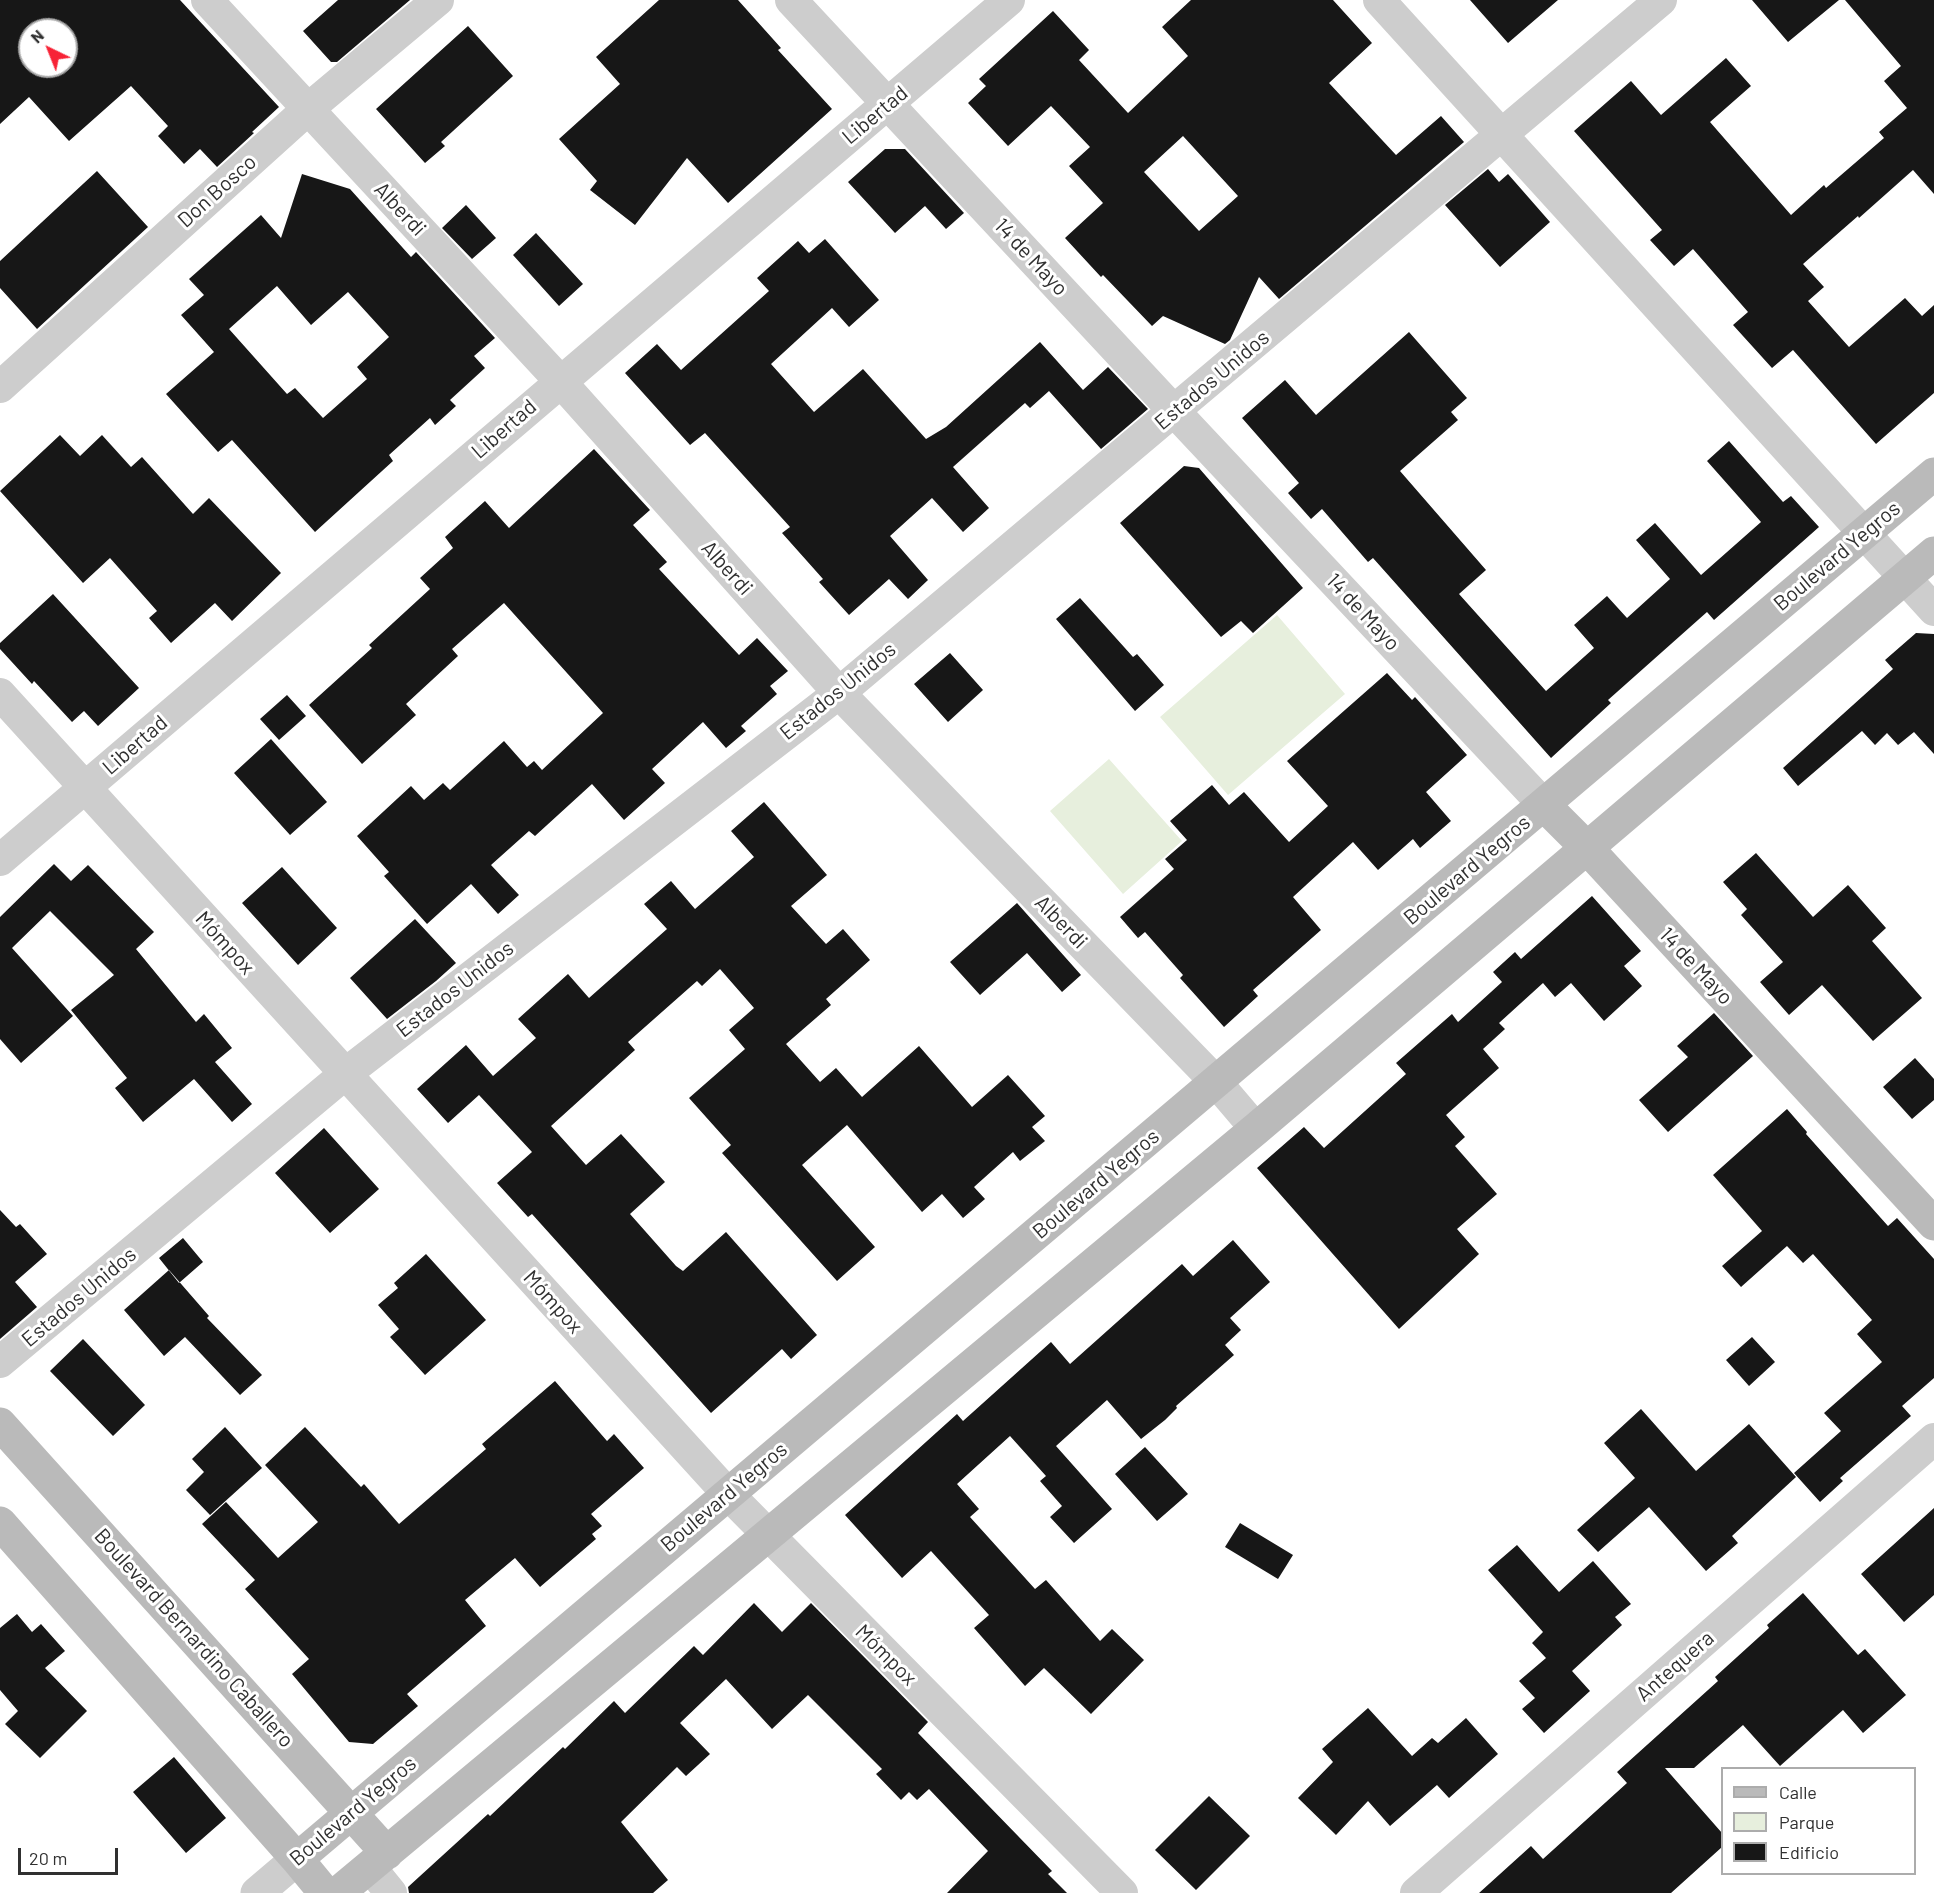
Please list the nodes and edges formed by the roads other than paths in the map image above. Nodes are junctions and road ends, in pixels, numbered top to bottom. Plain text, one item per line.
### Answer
1 (207, 0) edge
2 (438, 0) edge
3 (792, 0) edge
4 (1009, 0) edge
5 (1379, 0) edge
6 (1661, 0) edge
7 (889, 104) junction
8 (308, 110) junction
9 (1502, 135) junction
10 (560, 381) junction
11 (0, 387) edge
12 (1174, 411) junction
13 (1934, 474) edge
14 (1864, 533) junction
15 (1934, 553) edge
16 (1905, 578) junction
17 (1934, 610) edge
18 (839, 693) junction
19 (0, 694) edge
20 (84, 788) junction
21 (1544, 804) junction
22 (1587, 848) junction
23 (0, 860) edge
24 (345, 1074) junction
25 (1216, 1082) junction
26 (1257, 1129) junction
27 (1934, 1224) edge
28 (0, 1362) edge
29 (0, 1424) edge
30 (1934, 1439) edge
31 (728, 1494) junction
32 (0, 1523) edge
33 (768, 1536) junction
34 (351, 1812) junction
35 (297, 1859) junction
36 (379, 1860) junction
37 (257, 1893) edge
38 (325, 1893) edge
39 (338, 1893) edge
40 (391, 1893) edge
41 (1122, 1893) edge
42 (1416, 1893) edge

1 - 8 street, Alberdi
2 - 8 street, Don Bosco
3 - 7 street, 14 de Mayo
4 - 7 street, Libertad
5 - 9 street
6 - 9 street, Estados Unidos
7 - 10 street, Libertad
7 - 12 street, 14 de Mayo
8 - 10 street, Alberdi
8 - 11 street, Don Bosco
9 - 12 street, Estados Unidos
9 - 14 street
10 - 18 street, Alberdi
10 - 20 street, Libertad
12 - 18 street, Estados Unidos
12 - 21 street, 14 de Mayo
13 - 14 main road, Boulevard Yegros
14 - 16 street
14 - 21 main road, Boulevard Yegros
15 - 16 main road
16 - 17 street
16 - 22 main road
18 - 24 street, Estados Unidos
18 - 25 street, Alberdi
19 - 20 street, Mómpox
20 - 23 street, Libertad
20 - 24 street, Mómpox
21 - 22 main road, 14 de Mayo
21 - 25 main road, Boulevard Yegros
22 - 26 main road
22 - 27 main road, 14 de Mayo
24 - 28 street, Estados Unidos
24 - 31 street, Mómpox
25 - 26 street, Alberdi
25 - 31 main road, Boulevard Yegros
26 - 33 main road
29 - 34 main road, Boulevard Bernardino Caballero
30 - 42 street, Antequera
31 - 33 street, Mómpox
31 - 34 main road, Boulevard Yegros
32 - 35 main road
33 - 36 main road
33 - 41 street, Mómpox
34 - 35 main road, Boulevard Yegros
34 - 36 main road, Boulevard Bernardino Caballero
35 - 37 street, Boulevard Yegros
35 - 38 main road
36 - 39 main road
36 - 40 street

